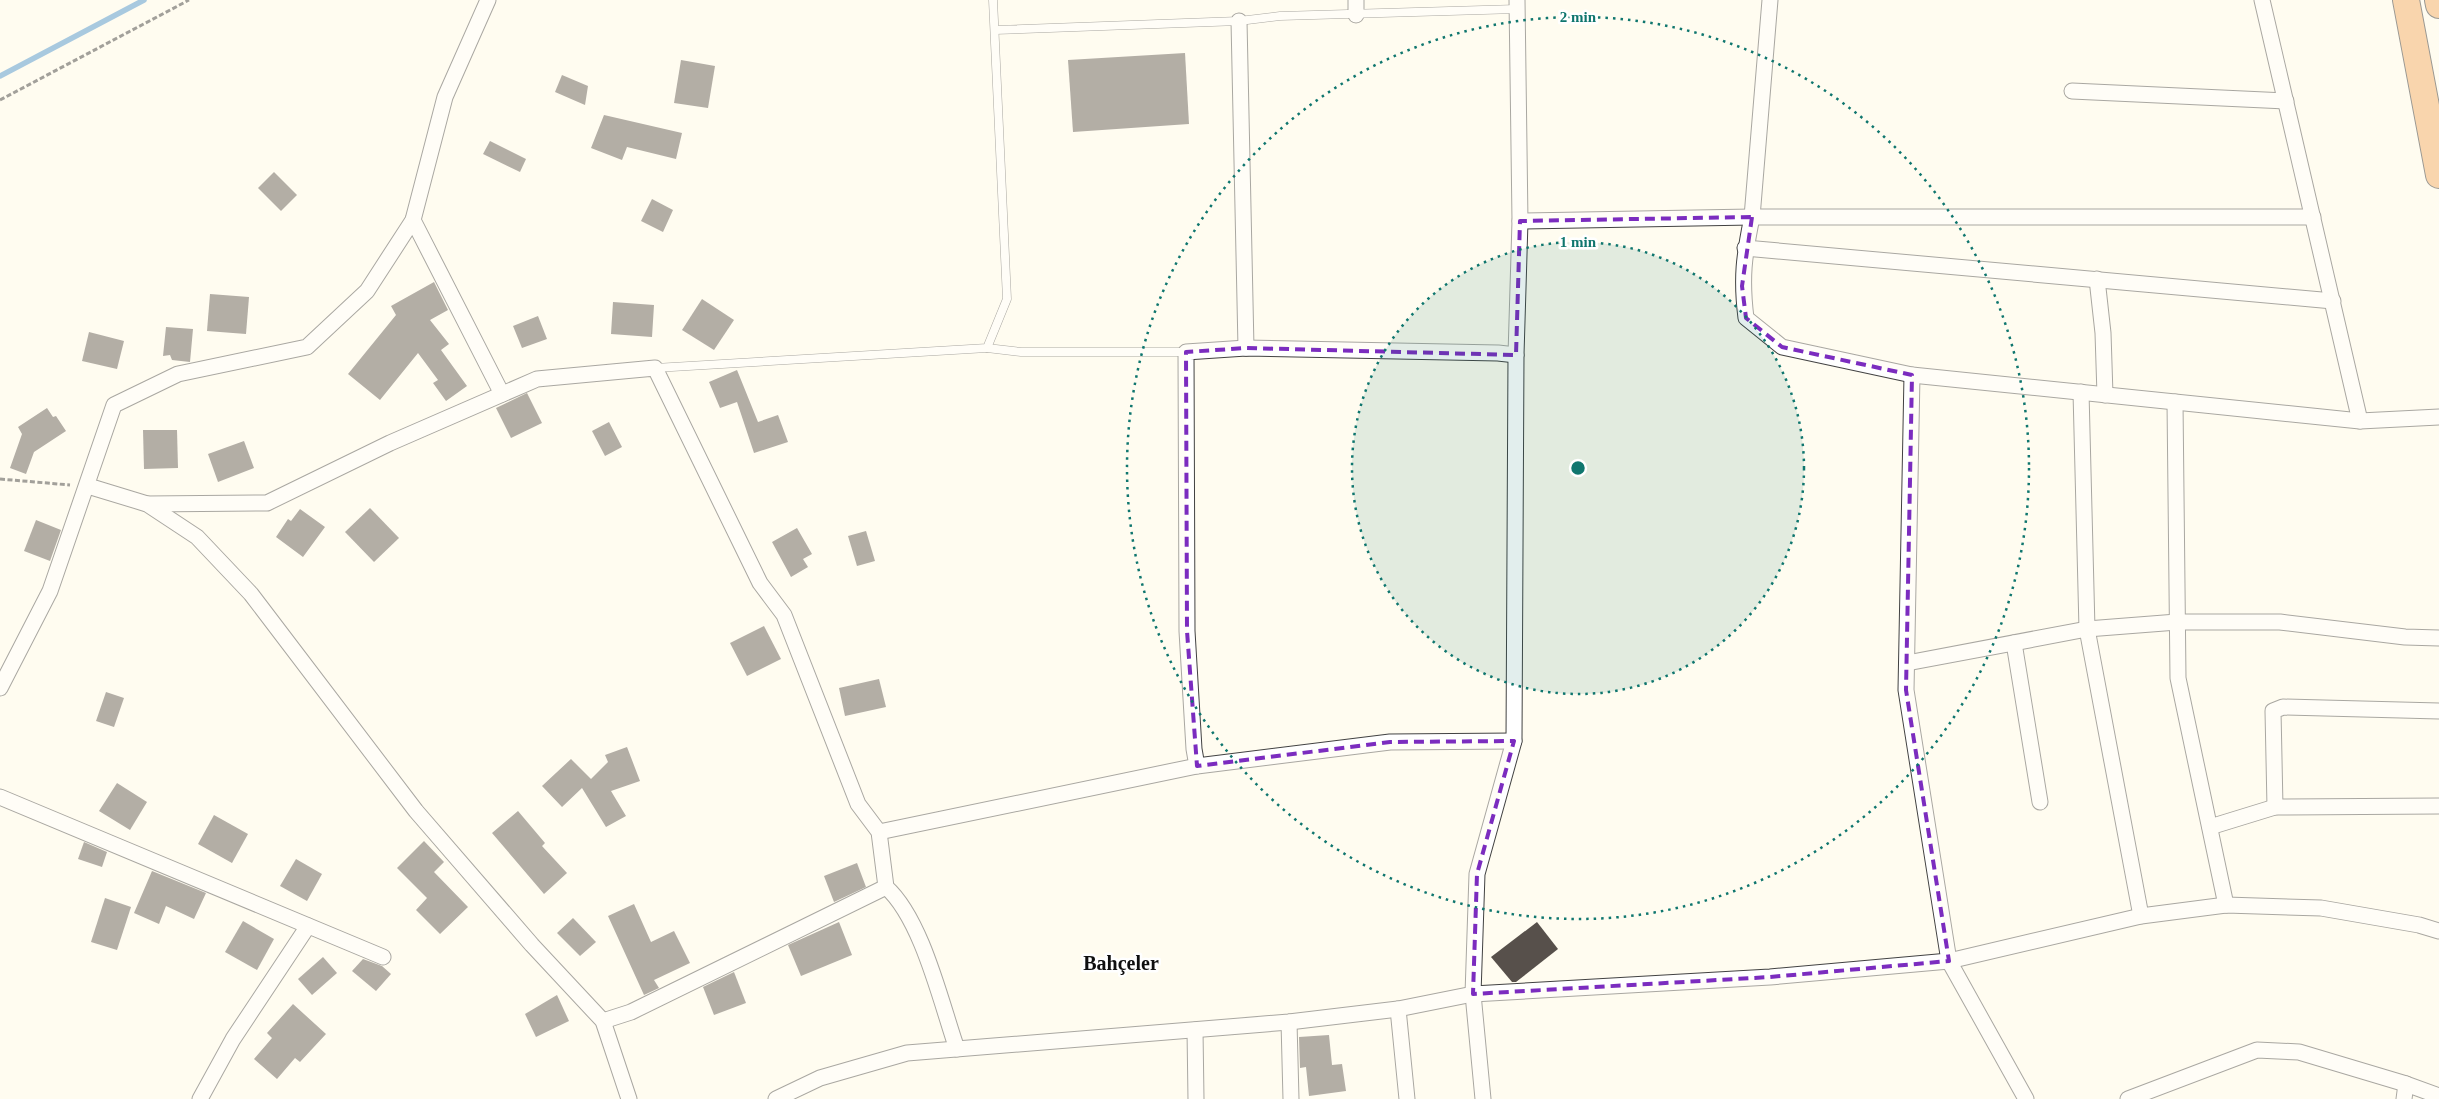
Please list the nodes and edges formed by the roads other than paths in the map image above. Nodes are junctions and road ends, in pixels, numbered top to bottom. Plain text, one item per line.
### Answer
1 (488, 0) edge
2 (993, 0) edge
3 (1770, 0) edge
4 (2262, 0) edge
5 (2406, 0) edge
6 (2438, 0) edge
7 (1517, 5) edge
8 (2439, 5) edge
9 (1356, 7) edge
10 (1240, 21) junction
11 (995, 30) junction
12 (2072, 91) dead end
13 (2286, 101) junction
14 (2439, 175) edge
15 (1752, 217) junction
16 (2313, 217) junction
17 (413, 220) junction
18 (1520, 221) junction
19 (1745, 248) junction
20 (2097, 279) junction
21 (2333, 301) junction
22 (987, 348) junction
23 (1246, 348) junction
24 (1186, 352) junction
25 (1516, 356) junction
26 (655, 368) junction
27 (1912, 375) junction
28 (2081, 392) junction
29 (502, 394) junction
30 (2105, 395) junction
31 (2175, 402) junction
32 (2439, 417) edge
33 (2360, 421) junction
34 (88, 486) junction
35 (147, 504) junction
36 (2177, 622) junction
37 (2087, 629) junction
38 (2439, 638) edge
39 (2014, 643) junction
40 (1907, 663) junction
41 (0, 688) edge
42 (2439, 711) edge
43 (1514, 741) junction
44 (1197, 766) junction
45 (0, 797) edge
46 (2040, 802) dead end
47 (2439, 806) edge
48 (2275, 807) junction
49 (2210, 827) junction
50 (879, 832) junction
51 (886, 888) junction
52 (2226, 905) junction
53 (2141, 916) junction
54 (308, 926) junction
55 (2439, 931) edge
56 (383, 957) dead end
57 (1949, 961) junction
58 (1473, 994) junction
59 (1398, 1008) junction
60 (603, 1021) junction
61 (1289, 1022) junction
62 (1195, 1030) junction
63 (957, 1049) junction
64 (2406, 1084) junction
65 (2439, 1096) edge
66 (200, 1099) edge
67 (629, 1099) edge
68 (776, 1099) edge
69 (1196, 1099) edge
70 (1291, 1099) edge
71 (1407, 1099) edge
72 (1483, 1099) edge
73 (2026, 1099) edge
74 (2128, 1099) edge
75 (2404, 1099) edge

1 - 17 street
2 - 11 lane
3 - 15 street
4 - 13 street
5 - 14 highway
6 - 8 highway
7 - 9 lane
7 - 18 street
9 - 10 lane
10 - 11 lane
10 - 23 street
11 - 22 lane
12 - 13 street
13 - 16 street
15 - 16 street
15 - 18 street
15 - 19 street
16 - 21 street
17 - 29 street
17 - 34 street
18 - 25 street
19 - 20 street
19 - 27 street
20 - 21 street
20 - 30 street
21 - 33 street
22 - 24 lane
22 - 26 lane
23 - 24 street
23 - 25 street
24 - 44 street
25 - 43 street
26 - 29 street
26 - 50 street
27 - 28 street
27 - 40 street
28 - 30 street
28 - 37 street
29 - 35 street
30 - 31 street
31 - 33 street
31 - 36 street
32 - 33 street
34 - 35 street
34 - 41 street
35 - 60 street
36 - 37 street
36 - 38 street
36 - 49 street
37 - 39 street
37 - 53 street
39 - 40 street
39 - 46 street
40 - 57 street
42 - 48 street
43 - 44 street
43 - 58 street
44 - 50 street
45 - 54 street
47 - 48 street
48 - 49 street
49 - 52 street
50 - 51 street
51 - 60 street
51 - 63 street
52 - 53 street
52 - 55 street
53 - 57 street
54 - 56 street
54 - 66 street
57 - 58 street
57 - 73 street
58 - 59 street
58 - 72 street
59 - 61 street
59 - 71 street
60 - 67 street
61 - 62 street
61 - 70 street
62 - 63 street
62 - 69 street
63 - 68 street
64 - 65 street
64 - 74 street
64 - 75 street

